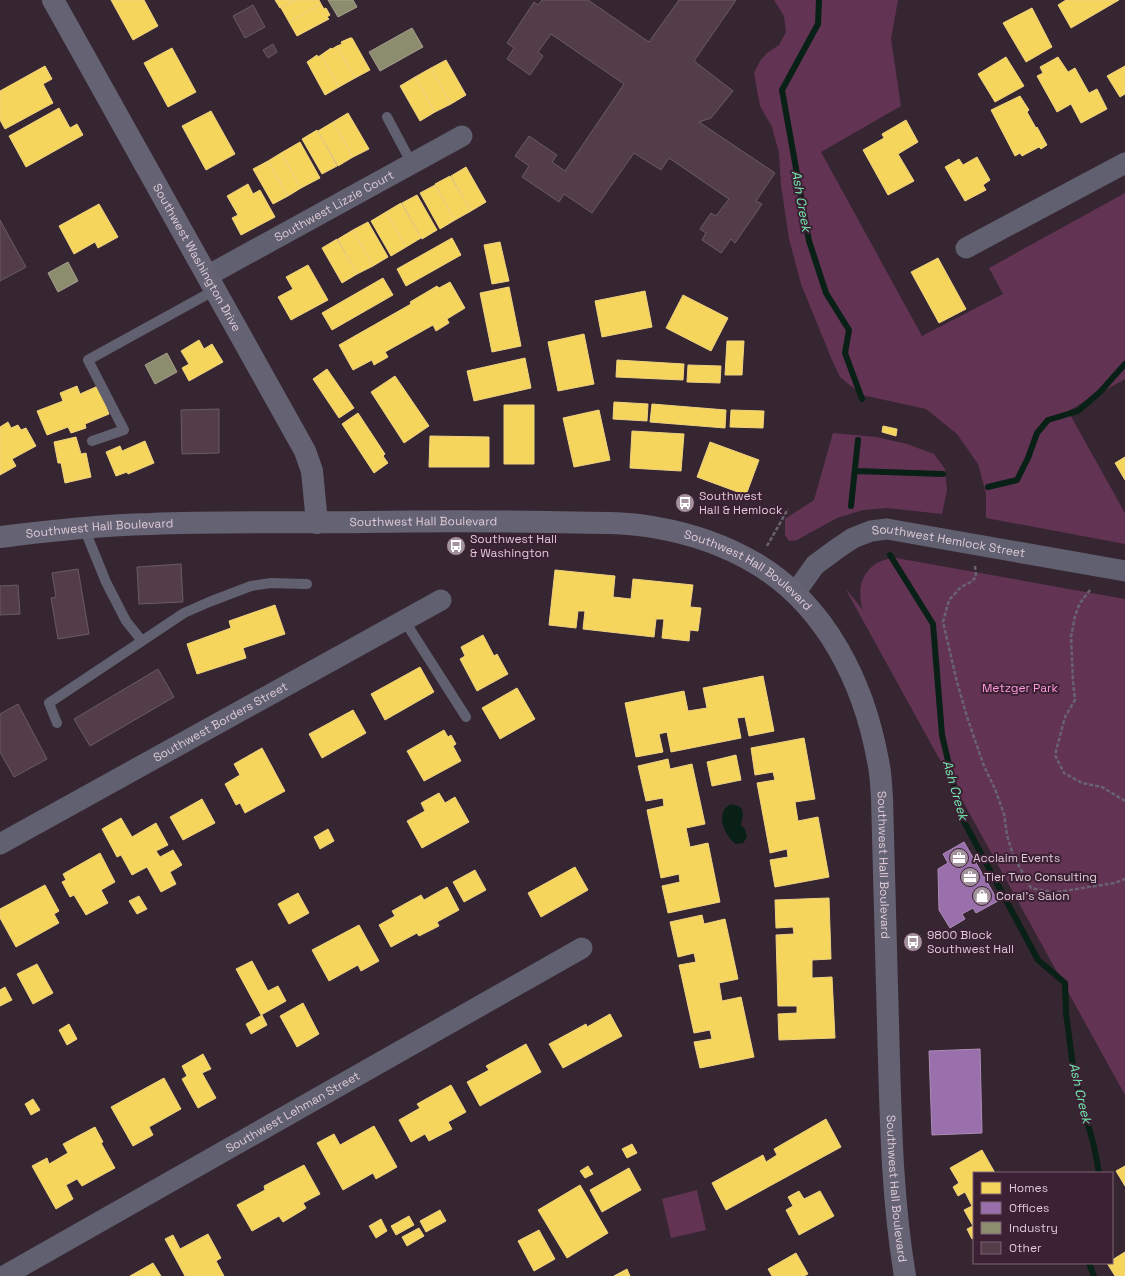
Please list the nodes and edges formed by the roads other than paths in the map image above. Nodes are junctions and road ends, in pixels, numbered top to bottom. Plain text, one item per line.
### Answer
1 (53, 0) edge
2 (387, 117) dead end
3 (462, 136) dead end
4 (1125, 163) edge
5 (412, 164) junction
6 (966, 248) dead end
7 (211, 283) junction
8 (92, 441) dead end
9 (317, 523) junction
10 (84, 528) junction
11 (0, 537) edge
12 (1125, 571) edge
13 (306, 584) dead end
14 (795, 593) junction
15 (441, 600) dead end
16 (404, 620) junction
17 (142, 641) junction
18 (466, 717) dead end
19 (57, 723) dead end
20 (0, 844) edge
21 (582, 948) dead end
22 (4, 1276) edge
23 (905, 1276) edge

1 - 7 main road, Southwest Washington Drive
2 - 5 lane
3 - 5 street, Southwest Lizzie Court
4 - 6 street
5 - 7 street, Southwest Lizzie Court
7 - 8 lane
7 - 9 main road, Southwest Washington Drive
9 - 10 main road, Southwest Hall Boulevard
9 - 14 main road, Southwest Hall Boulevard
10 - 11 main road, Southwest Hall Boulevard
10 - 17 lane
12 - 14 street, Southwest Hemlock Street
13 - 17 lane
14 - 23 main road, Southwest Hall Boulevard
15 - 16 street, Southwest Borders Street
16 - 18 lane
16 - 20 street, Southwest Borders Street
17 - 19 lane
21 - 22 street, Southwest Lehman Street

